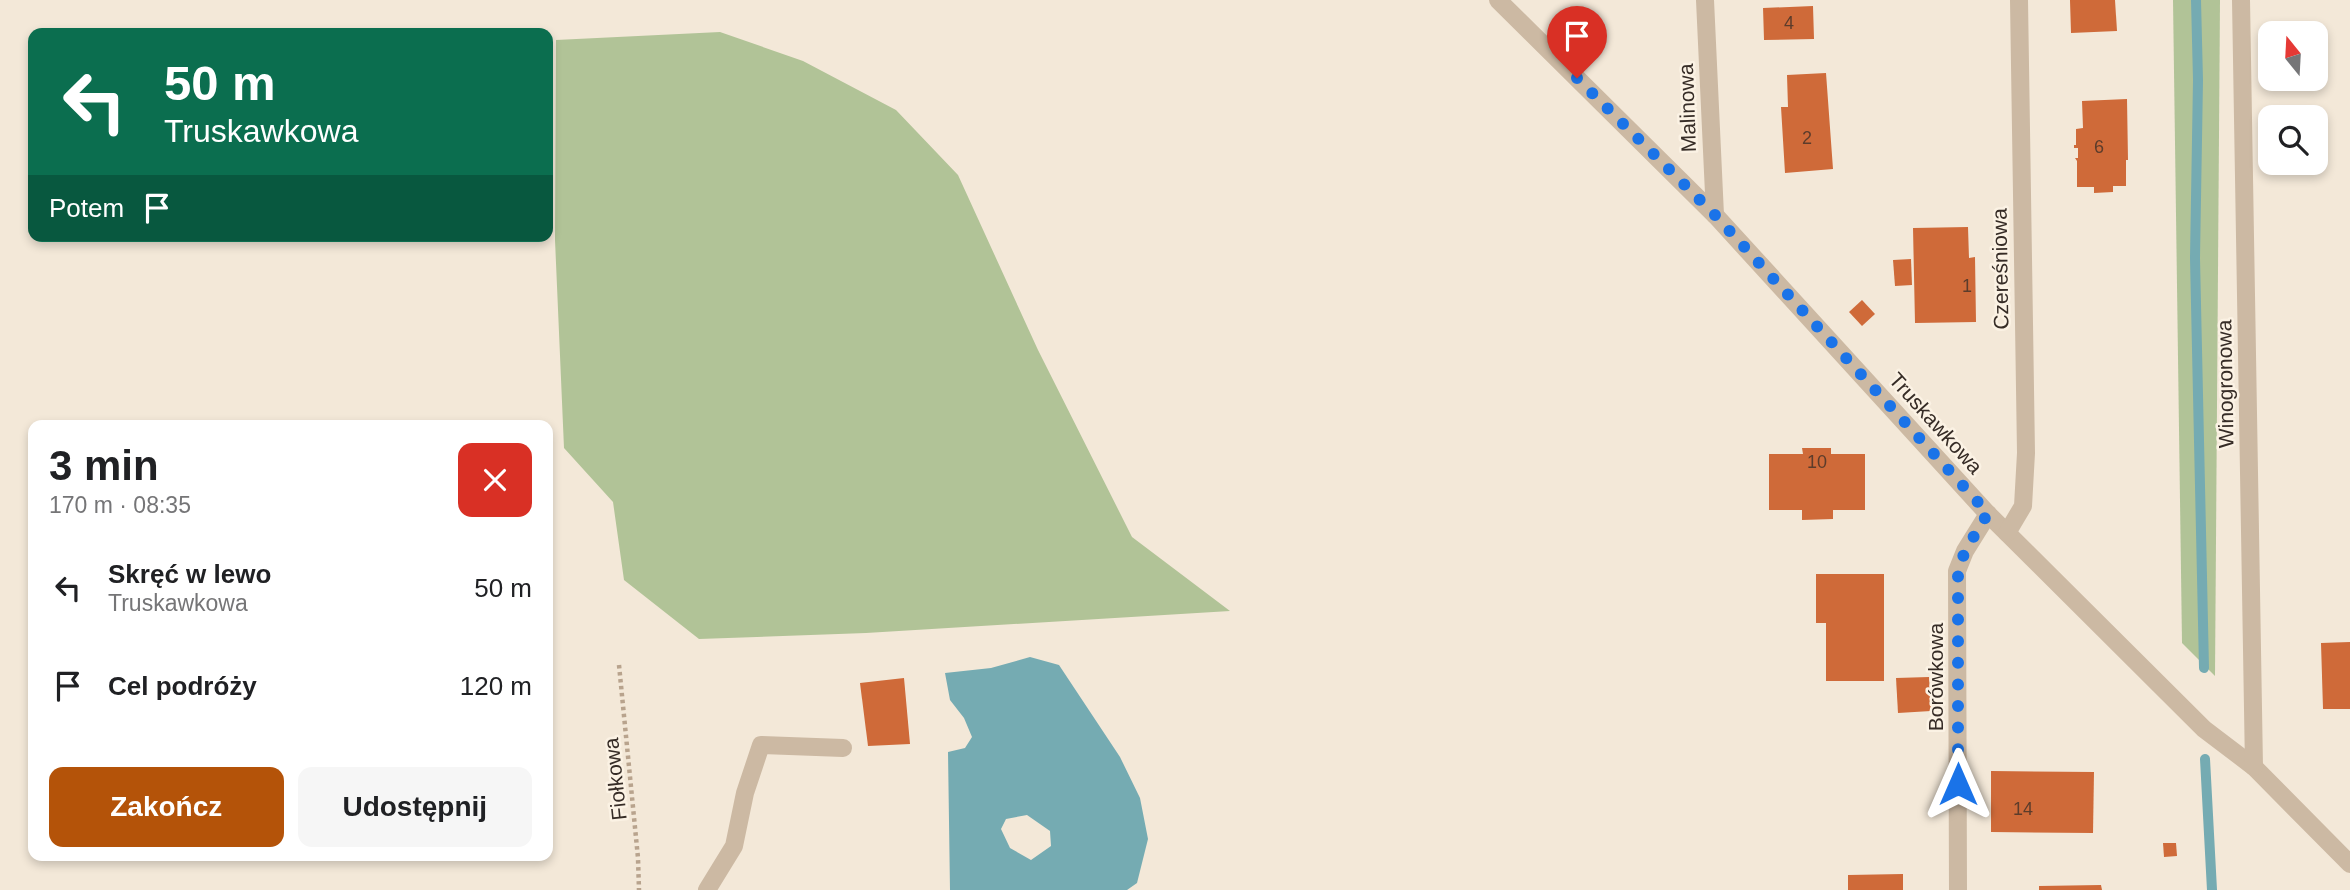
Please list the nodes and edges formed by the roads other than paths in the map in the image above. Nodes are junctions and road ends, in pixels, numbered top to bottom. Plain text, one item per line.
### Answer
1 (1498, 0) edge
2 (1705, 0) edge
3 (2019, 0) edge
4 (2241, 0) edge
5 (1715, 215) junction
6 (1988, 513) junction
7 (2007, 533) junction
8 (843, 748) dead end
9 (2254, 766) junction
10 (2350, 864) edge
11 (707, 890) edge
12 (1958, 890) edge

1 - 5 street, Truskawkowa
2 - 5 street, Malinowa
3 - 7 street, Czereśniowa
4 - 9 street, Winogronowa
5 - 6 street, Truskawkowa
6 - 7 street, Truskawkowa
6 - 12 street, Borówkowa
7 - 9 street, Truskawkowa
8 - 11 street
9 - 10 street, Truskawkowa

